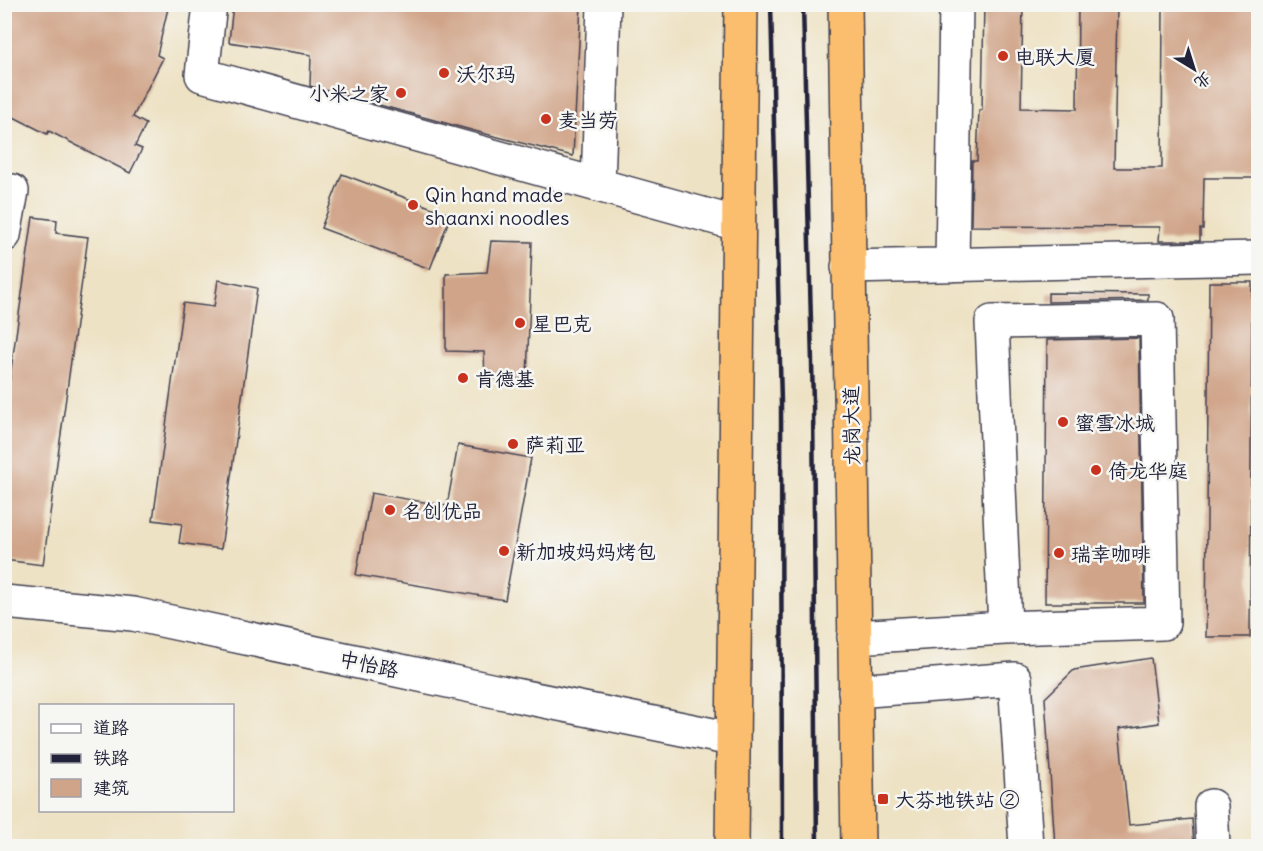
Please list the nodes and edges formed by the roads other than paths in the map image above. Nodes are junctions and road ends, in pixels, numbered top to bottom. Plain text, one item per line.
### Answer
1 (210, 4) edge
2 (604, 4) edge
3 (741, 4) edge
4 (845, 4) edge
5 (956, 4) edge
6 (598, 185) junction
7 (12, 191) dead end
8 (738, 224) junction
9 (4, 235) edge
10 (1258, 258) edge
11 (951, 265) junction
12 (848, 267) junction
13 (4, 602) edge
14 (1005, 628) junction
15 (854, 637) junction
16 (855, 692) junction
17 (732, 739) junction
18 (1211, 806) dead end
19 (732, 846) edge
20 (858, 846) edge
21 (1026, 846) edge
22 (1213, 846) edge

1 - 6 street
2 - 6 street
3 - 8 highway
4 - 12 highway, 龙岗大道
5 - 11 street
6 - 8 street
7 - 9 street
8 - 17 highway
10 - 11 street
11 - 12 street
12 - 15 highway, 龙岗大道
13 - 17 street, 中怡路
14 - 14 street
14 - 15 street
15 - 16 highway, 龙岗大道
16 - 20 highway, 龙岗大道
16 - 21 street
17 - 19 highway
18 - 22 street

